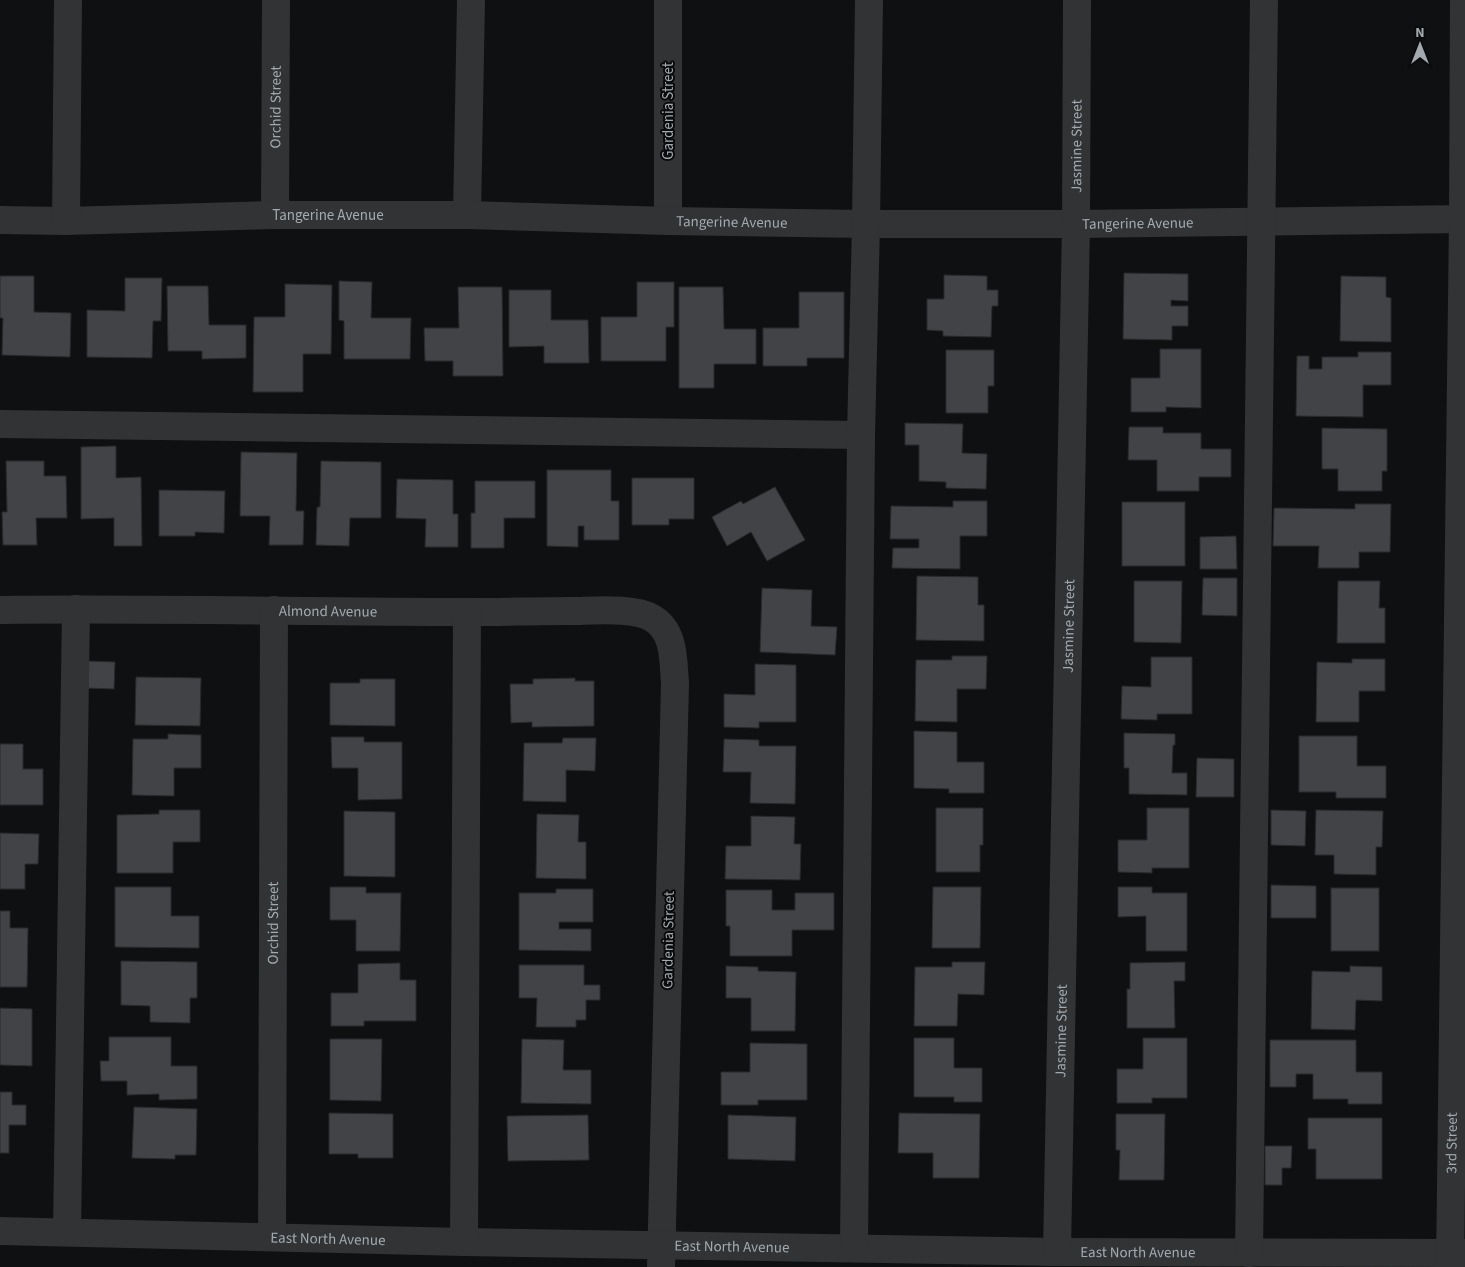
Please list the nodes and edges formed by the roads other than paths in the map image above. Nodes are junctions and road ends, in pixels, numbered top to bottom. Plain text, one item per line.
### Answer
1 (68, 0) edge
2 (276, 0) edge
3 (471, 0) edge
4 (668, 0) edge
5 (869, 0) edge
6 (1077, 0) edge
7 (1264, 0) edge
8 (1464, 0) edge
9 (275, 215) junction
10 (468, 215) junction
11 (1464, 218) edge
12 (0, 220) edge
13 (66, 221) junction
14 (668, 221) junction
15 (1262, 221) junction
16 (866, 224) junction
17 (1076, 224) junction
18 (0, 424) edge
19 (861, 435) junction
20 (76, 609) junction
21 (0, 610) edge
22 (274, 610) junction
23 (468, 612) junction
24 (654, 618) joint
25 (0, 1231) edge
26 (67, 1232) junction
27 (272, 1237) junction
28 (464, 1242) junction
29 (854, 1248) junction
30 (1056, 1252) junction
31 (1249, 1253) junction
32 (661, 1256) edge
33 (1455, 1258) edge

1 - 13 street
2 - 9 street, Orchid Street
3 - 10 street
4 - 14 street, Gardenia Street
5 - 16 street
6 - 17 street, Jasmine Street
7 - 15 street
8 - 11 street, 3rd Street
9 - 10 street, Tangerine Avenue
9 - 13 street, Tangerine Avenue
10 - 14 street, Tangerine Avenue
11 - 15 street, Tangerine Avenue
11 - 33 street, 3rd Street
12 - 13 street, Tangerine Avenue
14 - 16 street, Tangerine Avenue
15 - 17 street, Tangerine Avenue
15 - 31 street
16 - 17 street, Tangerine Avenue
16 - 19 street
17 - 30 street, Jasmine Street
18 - 19 street
19 - 29 street
20 - 21 street, Almond Avenue
20 - 22 street, Almond Avenue
20 - 26 street
22 - 23 street, Almond Avenue
22 - 27 street, Orchid Street
23 - 24 street, Almond Avenue
23 - 28 street
24 - 32 street, Gardenia Street
25 - 26 street, East North Avenue
26 - 27 street, East North Avenue
27 - 28 street, East North Avenue
28 - 32 street, East North Avenue
29 - 30 street, East North Avenue
29 - 32 street, East North Avenue
30 - 31 street, East North Avenue
31 - 33 street, East North Avenue

